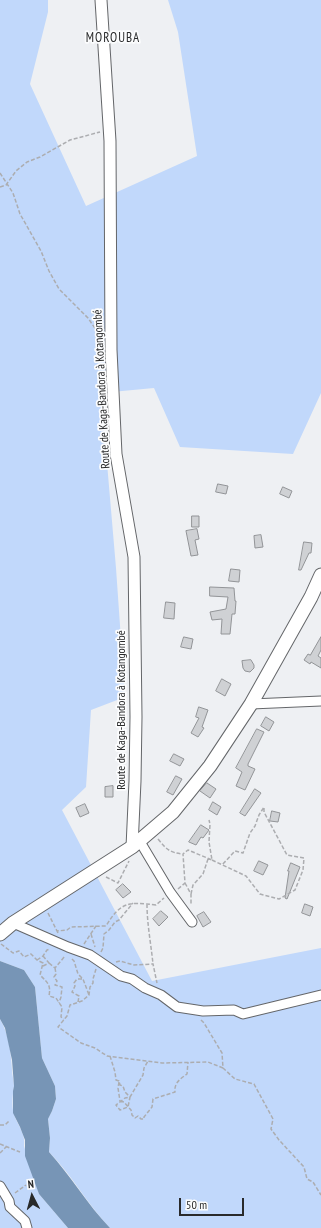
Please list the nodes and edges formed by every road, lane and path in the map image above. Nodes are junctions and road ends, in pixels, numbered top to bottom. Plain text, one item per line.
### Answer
1 (101, 0) edge
2 (109, 129) junction
3 (0, 173) edge
4 (6, 185) junction
5 (0, 187) edge
6 (111, 350) junction
7 (321, 575) edge
8 (321, 701) edge
9 (251, 704) junction
10 (209, 820) dead end
11 (152, 831) junction
12 (135, 843) junction
13 (183, 854) junction
14 (208, 859) junction
15 (212, 860) junction
16 (222, 865) junction
17 (94, 871) junction
18 (185, 883) junction
19 (170, 892) junction
20 (191, 894) junction
21 (44, 903) junction
22 (146, 904) junction
23 (190, 920) joint
24 (13, 923) junction
25 (57, 931) junction
26 (0, 934) edge
27 (91, 934) dead end
28 (0, 944) edge
29 (66, 948) junction
30 (43, 956) junction
31 (93, 956) junction
32 (37, 960) junction
33 (49, 963) junction
34 (102, 964) junction
35 (153, 964) junction
36 (42, 966) junction
37 (55, 968) junction
38 (83, 979) junction
39 (89, 995) dead end
40 (161, 995) junction
41 (321, 995) edge
42 (78, 1002) dead end
43 (59, 1003) junction
44 (186, 1008) junction
45 (110, 1056) junction
46 (148, 1061) junction
47 (188, 1062) junction
48 (223, 1068) junction
49 (119, 1081) junction
50 (130, 1097) junction
51 (120, 1101) junction
52 (128, 1107) junction
53 (10, 1120) dead end
54 (0, 1125) edge
55 (0, 1144) edge
56 (6, 1147) junction
57 (20, 1152) dead end
58 (0, 1153) edge
59 (26, 1185) dead end
60 (0, 1186) edge
61 (321, 1195) edge
62 (9, 1201) junction
63 (27, 1228) edge

1 - 2 street, Route de Kaga-Bandora à Kotangombé
2 - 4 path
2 - 6 street, Route de Kaga-Bandora à Kotangombé
3 - 4 path
4 - 5 path
4 - 6 path
6 - 12 street, Route de Kaga-Bandora à Kotangombé
7 - 9 main road
8 - 9 street
9 - 11 main road
10 - 15 path
11 - 12 main road
11 - 13 path
12 - 17 main road
12 - 17 path
12 - 19 street
13 - 14 path
13 - 18 path
14 - 15 path
14 - 20 path
15 - 16 path
16 - 16 path
17 - 21 main road
18 - 19 path
18 - 20 path
19 - 22 path
19 - 23 street
20 - 23 path
21 - 24 main road
21 - 25 path
22 - 25 path
22 - 35 path
24 - 26 main road
24 - 29 street
25 - 29 path
27 - 31 path
28 - 32 path
29 - 30 path
29 - 31 street
29 - 37 path
29 - 38 path
30 - 32 path
30 - 33 path
31 - 34 street
32 - 36 path
33 - 36 path
33 - 37 path
34 - 35 path
34 - 40 street
35 - 40 path
36 - 43 path
37 - 43 path
38 - 39 path
38 - 42 path
40 - 44 street
41 - 44 street
43 - 45 path
44 - 48 path
45 - 46 path
45 - 49 path
46 - 47 path
46 - 50 path
47 - 48 path
47 - 52 path
48 - 61 path
49 - 50 path
49 - 51 path
50 - 51 path
50 - 52 path
51 - 52 path
51 - 52 path
53 - 54 path
55 - 56 path
56 - 57 path
56 - 58 path
59 - 62 path
60 - 62 street
62 - 63 street

